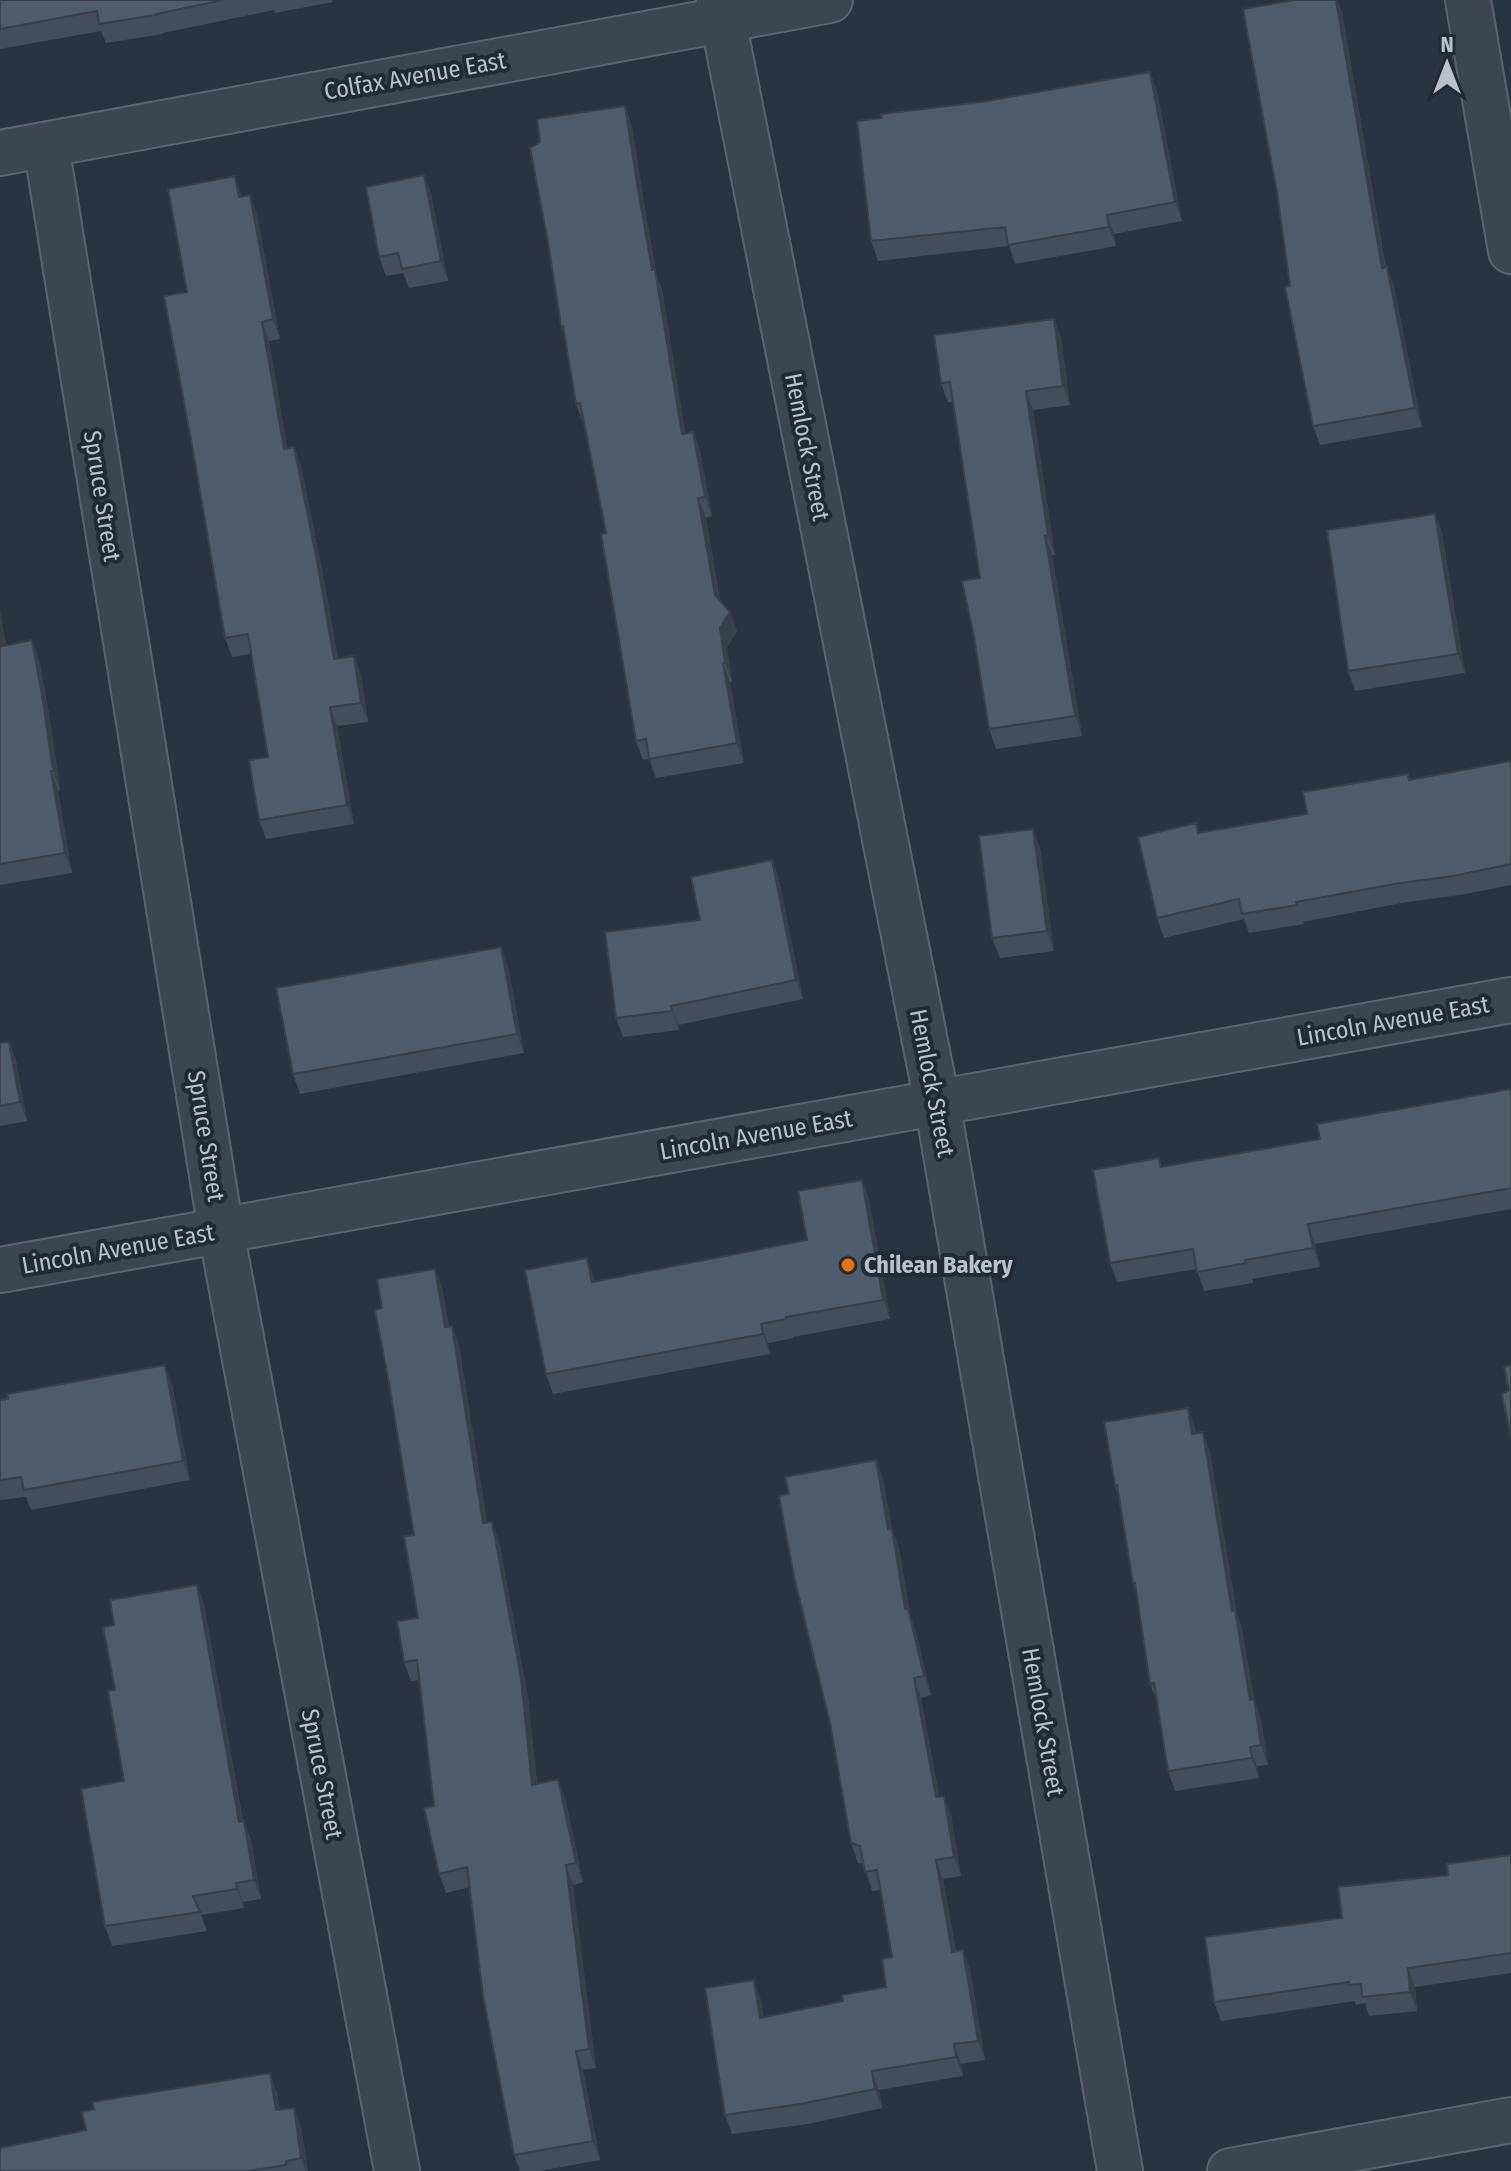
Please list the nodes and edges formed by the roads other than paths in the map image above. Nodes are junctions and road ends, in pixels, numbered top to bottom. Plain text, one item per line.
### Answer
1 (830, 0) edge
2 (1468, 0) edge
3 (721, 10) edge
4 (46, 145) junction
5 (0, 153) edge
6 (1511, 251) edge
7 (1511, 1000) edge
8 (937, 1102) junction
9 (221, 1231) junction
10 (0, 1270) edge
11 (1511, 2120) edge
12 (397, 2171) edge
13 (1120, 2171) edge
14 (1230, 2171) edge

1 - 3 street, Colfax Avenue East
2 - 6 street
3 - 4 street, Colfax Avenue East
3 - 8 street, Hemlock Street
4 - 5 street, Colfax Avenue East
4 - 9 street, Spruce Street
7 - 8 street, Lincoln Avenue East
8 - 9 street, Lincoln Avenue East
8 - 13 street, Hemlock Street
9 - 10 street, Lincoln Avenue East
9 - 12 street, Spruce Street
11 - 14 street

